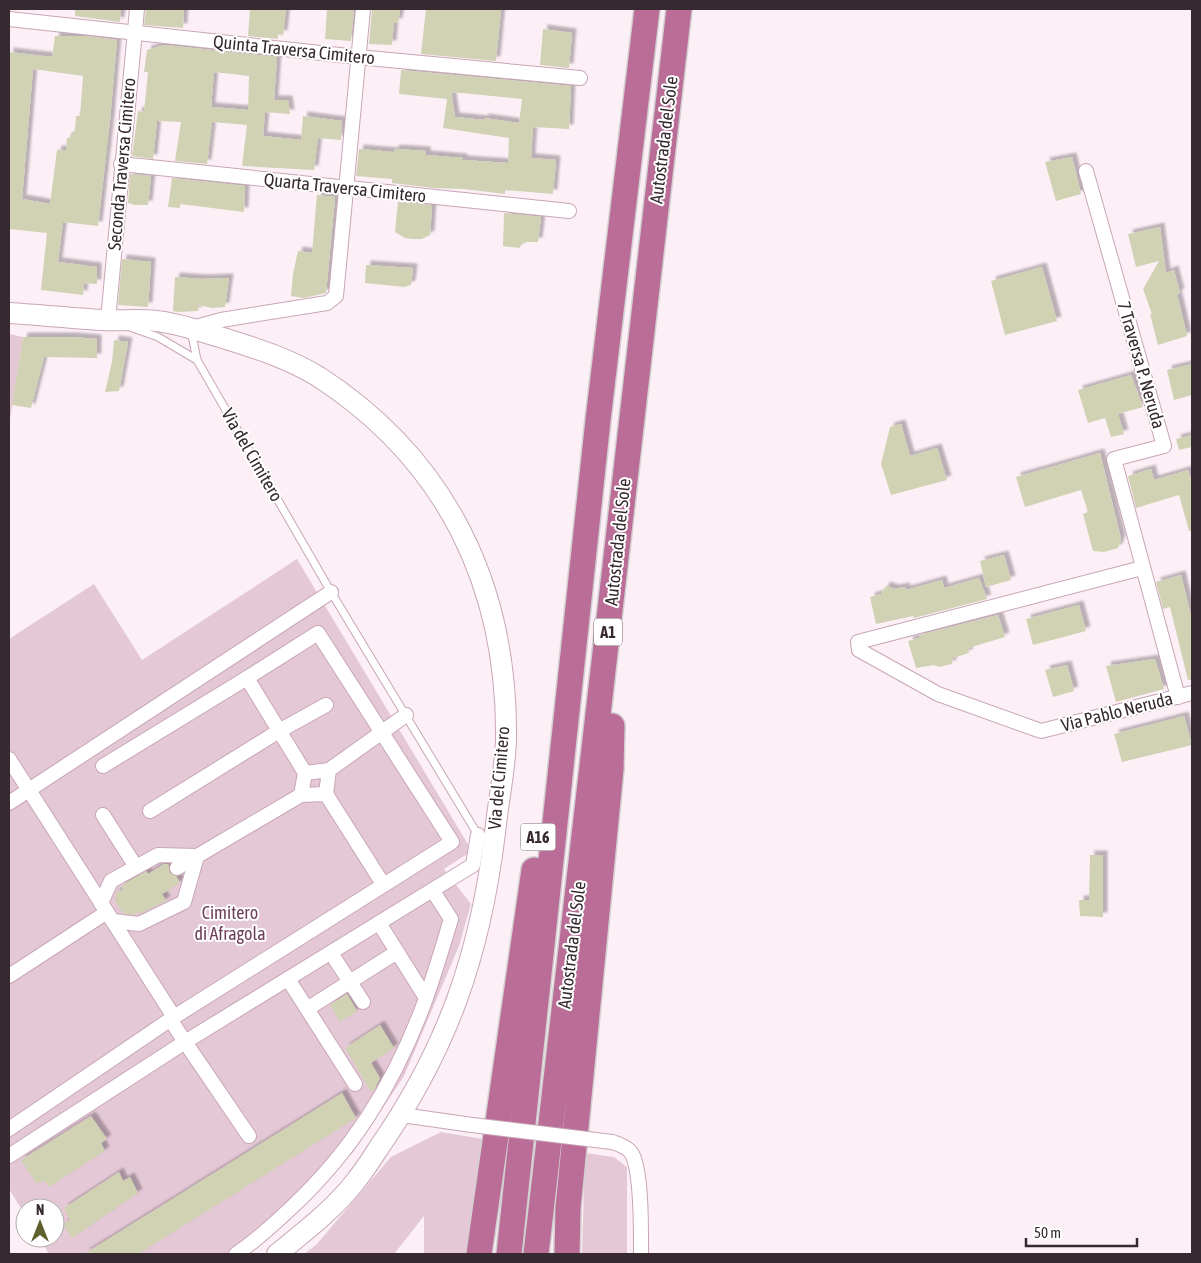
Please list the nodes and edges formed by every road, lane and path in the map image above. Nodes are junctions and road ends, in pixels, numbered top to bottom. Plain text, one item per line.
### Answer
1 (136, 9) edge
2 (363, 9) edge
3 (646, 9) edge
4 (680, 9) edge
5 (9, 19) edge
6 (134, 32) junction
7 (358, 56) junction
8 (580, 78) dead end
9 (121, 164) junction
10 (1086, 171) dead end
11 (346, 189) junction
12 (569, 211) dead end
13 (9, 313) edge
14 (108, 320) junction
15 (191, 328) junction
16 (197, 360) junction
17 (598, 420) junction
18 (616, 566) junction
19 (1142, 568) junction
20 (331, 592) junction
21 (247, 678) junction
22 (1192, 693) edge
23 (1178, 697) junction
24 (326, 705) dead end
25 (406, 715) junction
26 (279, 731) junction
27 (382, 733) junction
28 (9, 759) edge
29 (104, 766) dead end
30 (329, 770) junction
31 (305, 774) junction
32 (29, 790) junction
33 (326, 794) junction
34 (301, 795) junction
35 (9, 803) edge
36 (150, 811) dead end
37 (103, 815) dead end
38 (478, 835) joint
39 (197, 856) junction
40 (136, 867) junction
41 (177, 868) dead end
42 (383, 884) junction
43 (433, 890) junction
44 (107, 912) junction
45 (379, 923) junction
46 (397, 952) junction
47 (331, 953) junction
48 (9, 976) edge
49 (288, 979) junction
50 (350, 981) junction
51 (426, 998) junction
52 (363, 1002) dead end
53 (307, 1009) junction
54 (172, 1018) junction
55 (185, 1042) junction
56 (355, 1084) dead end
57 (402, 1115) junction
58 (9, 1130) edge
59 (249, 1136) dead end
60 (9, 1156) edge
61 (236, 1254) edge
62 (277, 1254) edge
63 (479, 1254) edge
64 (509, 1254) edge
65 (536, 1254) edge
66 (567, 1254) edge
67 (641, 1254) edge

1 - 6 street, Seconda Traversa Cimitero
2 - 7 street
3 - 17 highway, Autostrada del Sole / A1
4 - 18 highway, Autostrada del Sole / A1
5 - 6 street, Quinta Traversa Cimitero
6 - 7 street, Quinta Traversa Cimitero
6 - 9 street, Seconda Traversa Cimitero
7 - 8 street, Quinta Traversa Cimitero
7 - 11 street
9 - 11 street, Quarta Traversa Cimitero
9 - 14 street, Seconda Traversa Cimitero
10 - 19 street, 7 Traversa P. Neruda
11 - 12 street, Quarta Traversa Cimitero
11 - 15 street
13 - 14 main road, Via del Cimitero
14 - 15 main road, Via del Cimitero
14 - 16 lane
15 - 16 lane, Via del Cimitero
15 - 57 main road, Via del Cimitero
16 - 20 lane, Via del Cimitero
17 - 63 highway, A16
17 - 64 highway, Autostrada del Sole / A1
18 - 65 highway, Autostrada del Sole / A1
18 - 66 highway
19 - 23 street, 7 Traversa P. Neruda
19 - 23 street, Via Pablo Neruda
20 - 25 lane, Via del Cimitero
20 - 32 street
21 - 26 street
21 - 27 street
21 - 29 street
22 - 23 street, Via Pablo Neruda
24 - 26 street
25 - 27 street
25 - 38 lane, Via del Cimitero
26 - 31 street
26 - 36 street
27 - 30 street
27 - 42 street
28 - 32 street
30 - 31 street
30 - 33 street
31 - 34 street
32 - 35 street
32 - 44 street
33 - 34 street
33 - 42 street
34 - 39 street
37 - 40 street
38 - 43 street
39 - 40 street
39 - 41 street
39 - 44 street
40 - 44 street
42 - 54 street
43 - 45 street
43 - 51 street
44 - 48 street
44 - 54 street
45 - 46 street
45 - 47 street
46 - 50 street
46 - 51 street
47 - 49 street
47 - 50 street
49 - 53 street
49 - 55 street
50 - 52 street
50 - 53 street
51 - 61 street
53 - 56 street
54 - 55 street
54 - 58 street
55 - 59 street
55 - 60 street
57 - 62 main road, Via del Cimitero
57 - 67 street, bridge

